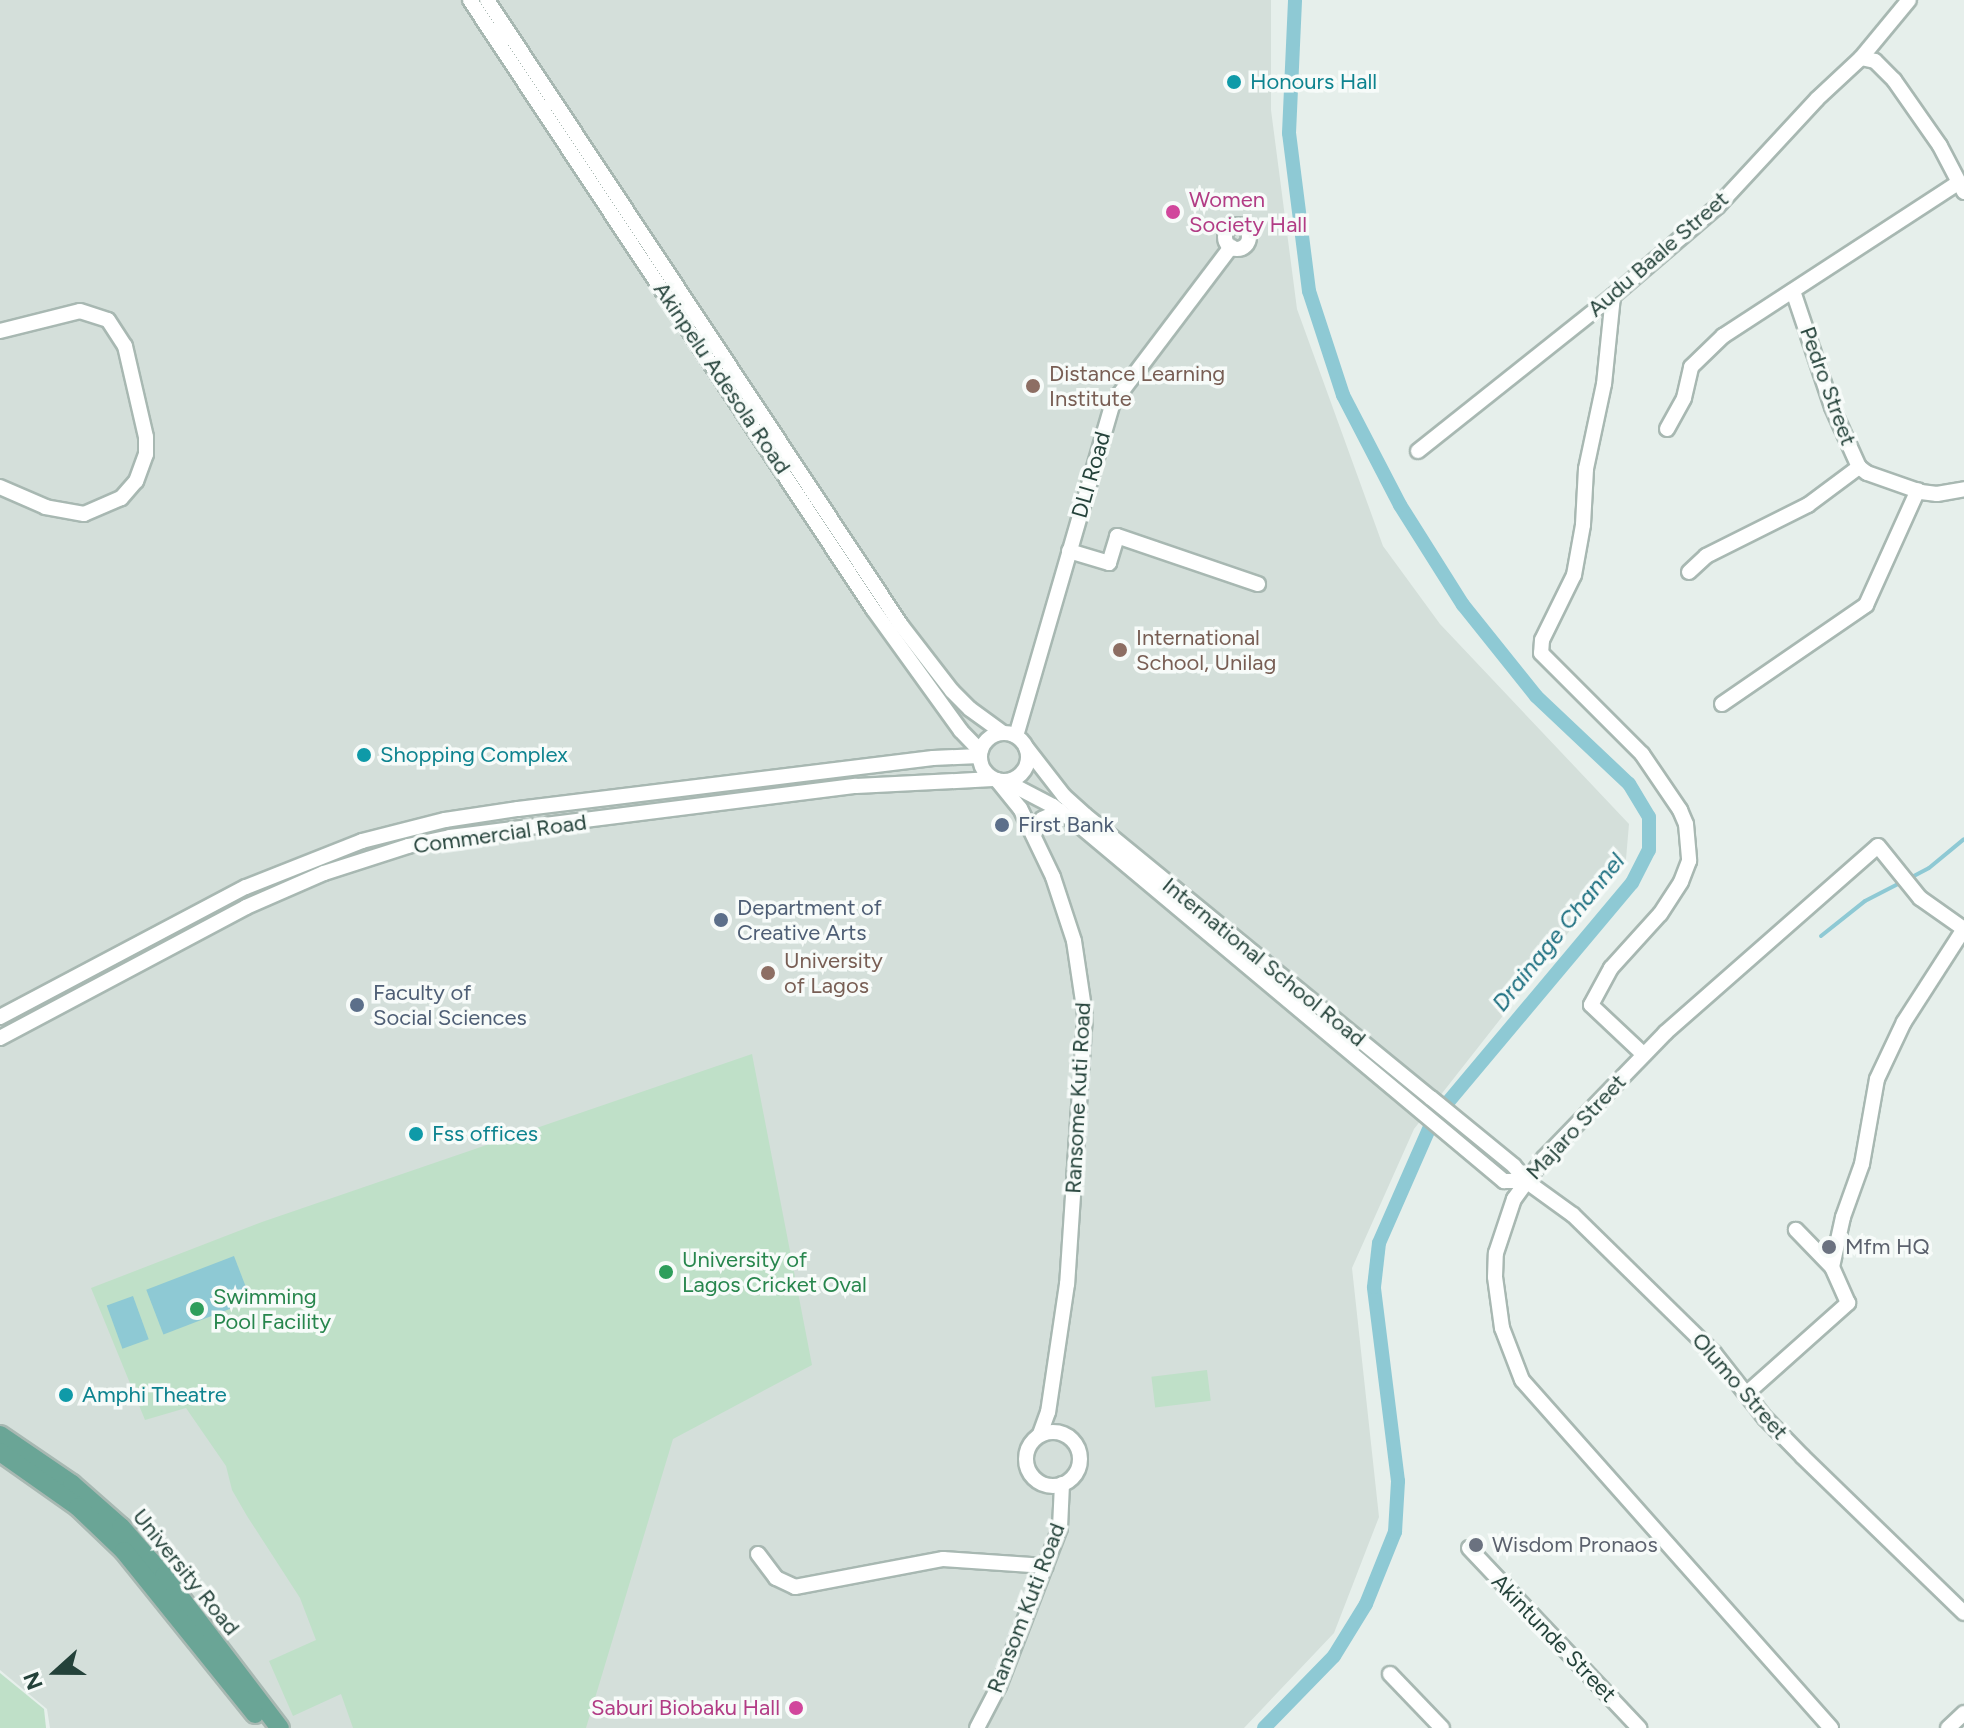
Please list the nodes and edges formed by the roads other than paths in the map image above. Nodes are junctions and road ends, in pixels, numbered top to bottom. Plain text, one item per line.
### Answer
1 (470, 0) edge
2 (487, 0) edge
3 (1909, 0) edge
4 (1861, 58) junction
5 (1961, 187) edge
6 (1231, 247) dead end
7 (1793, 291) junction
8 (1613, 296) junction
9 (0, 331) edge
10 (1667, 429) dead end
11 (1418, 451) dead end
12 (1859, 467) junction
13 (0, 487) edge
14 (1964, 489) edge
15 (1918, 490) junction
16 (1069, 551) junction
17 (1689, 572) dead end
18 (1258, 584) dead end
19 (1722, 704) dead end
20 (1015, 738) junction
21 (980, 754) junction
22 (998, 780) junction
23 (1060, 811) junction
24 (1034, 833) junction
25 (1964, 929) edge
26 (0, 1017) edge
27 (0, 1038) edge
28 (1643, 1054) junction
29 (1514, 1166) joint
30 (1526, 1181) junction
31 (1796, 1230) dead end
32 (1832, 1267) junction
33 (1746, 1394) junction
34 (1040, 1434) junction
35 (0, 1435) edge
36 (0, 1452) edge
37 (1062, 1484) junction
38 (1469, 1548) dead end
39 (758, 1554) dead end
40 (1046, 1566) junction
41 (1964, 1613) edge
42 (1390, 1674) dead end
43 (1964, 1713) edge
44 (266, 1728) edge
45 (280, 1728) edge
46 (977, 1728) edge
47 (1442, 1728) edge
48 (1639, 1728) edge
49 (1831, 1728) edge
50 (1948, 1728) edge

1 - 21 street, Akinpelu Adesola Road
2 - 20 street, Akinpelu Adesola Road
3 - 4 street, Audu Baale Street
4 - 5 street
4 - 8 street, Audu Baale Street
5 - 7 street
6 - 16 street, DLI Road
7 - 10 street
7 - 12 street, Pedro Street
8 - 11 street, Audu Baale Street
8 - 28 street
9 - 13 street
12 - 15 street, Pedro Street
12 - 17 street
14 - 15 street, Pedro Street
15 - 19 street
16 - 18 street
16 - 20 street, DLI Road
20 - 21 street
20 - 22 street
20 - 29 street, International School Road
21 - 22 street
21 - 26 street, Commercial Road
22 - 23 street, International School Road
22 - 24 street, Ransome Kuti Road
22 - 27 street, Commercial Road
23 - 24 street
23 - 30 street, International School Road
24 - 34 street, Ransome Kuti Road
25 - 28 street, Majaro Street
25 - 32 street
28 - 30 street, Majaro Street
29 - 30 street, Olumo Street
30 - 33 street, Olumo Street
30 - 49 street, Majaro Street
31 - 32 street
32 - 33 street
33 - 41 street, Olumo Street
34 - 37 street
34 - 37 street
35 - 45 main road, University Road
36 - 44 main road, University Road
37 - 40 street, Ransom Kuti Road
38 - 48 street, Akintunde Street
39 - 40 street
40 - 46 street, Ransom Kuti Road
42 - 47 street
43 - 50 street

